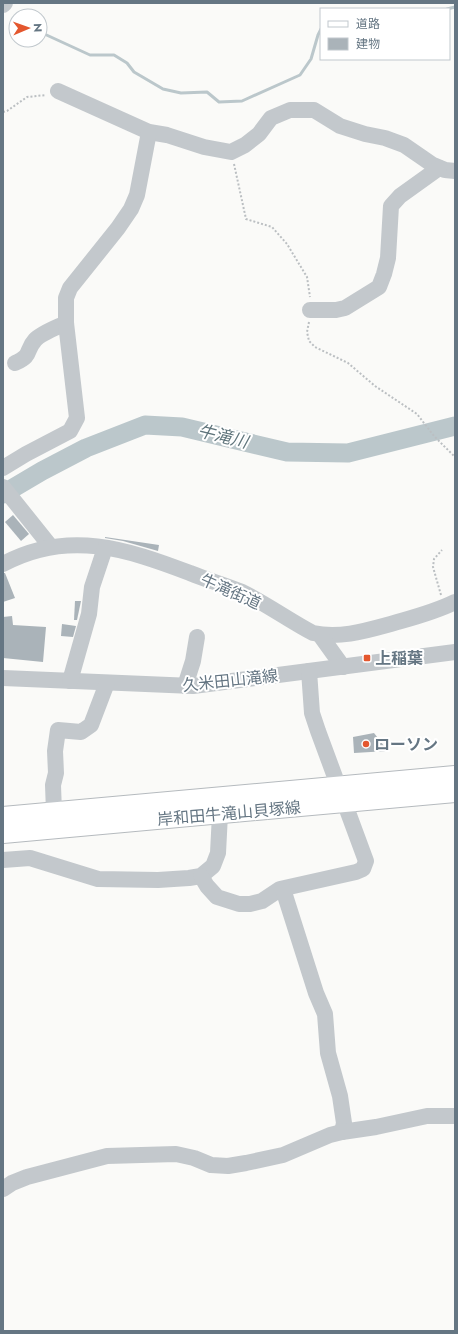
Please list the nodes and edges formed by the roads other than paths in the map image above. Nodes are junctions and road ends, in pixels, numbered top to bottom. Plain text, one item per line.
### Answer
1 (58, 91) road end
2 (149, 132) junction
3 (439, 168) junction
4 (455, 171) edge
5 (310, 310) road end
6 (66, 323) junction
7 (15, 363) dead end
8 (3, 468) edge
9 (3, 487) edge
10 (51, 547) junction
11 (105, 548) junction
12 (3, 564) edge
13 (450, 605) edge
14 (320, 635) junction
15 (197, 638) dead end
16 (455, 652) edge
17 (343, 667) junction
18 (309, 671) junction
19 (3, 678) edge
20 (70, 681) junction
21 (107, 683) junction
22 (185, 686) junction
23 (455, 776) edge
24 (455, 792) edge
25 (342, 794) junction
26 (54, 812) junction
27 (220, 814) junction
28 (3, 817) edge
29 (3, 833) edge
30 (3, 860) edge
31 (201, 876) junction
32 (283, 889) junction
33 (455, 1116) edge
34 (342, 1132) junction
35 (3, 1189) edge

1 - 2 street
2 - 3 street
2 - 6 street
3 - 4 street
3 - 5 street
6 - 7 street
6 - 8 street
9 - 10 street
10 - 11 street, 牛滝街道
10 - 12 street, 牛滝街道
11 - 14 street, 牛滝街道
11 - 20 street
13 - 14 street, 牛滝街道
14 - 17 street
15 - 22 street
16 - 17 street, 久米田山滝線
17 - 18 street, 久米田山滝線
18 - 22 street, 久米田山滝線
18 - 25 street
19 - 20 street, 久米田山滝線
20 - 21 street, 久米田山滝線
21 - 22 street, 久米田山滝線
21 - 26 street
23 - 25 main road, 岸和田牛滝山貝塚線
24 - 25 main road, 岸和田牛滝山貝塚線
25 - 26 main road, 岸和田牛滝山貝塚線
25 - 27 main road, 岸和田牛滝山貝塚線
25 - 32 street
26 - 28 main road, 岸和田牛滝山貝塚線
27 - 29 main road, 岸和田牛滝山貝塚線
27 - 31 street
30 - 31 street
31 - 32 street
32 - 34 street
33 - 34 street
34 - 35 street

